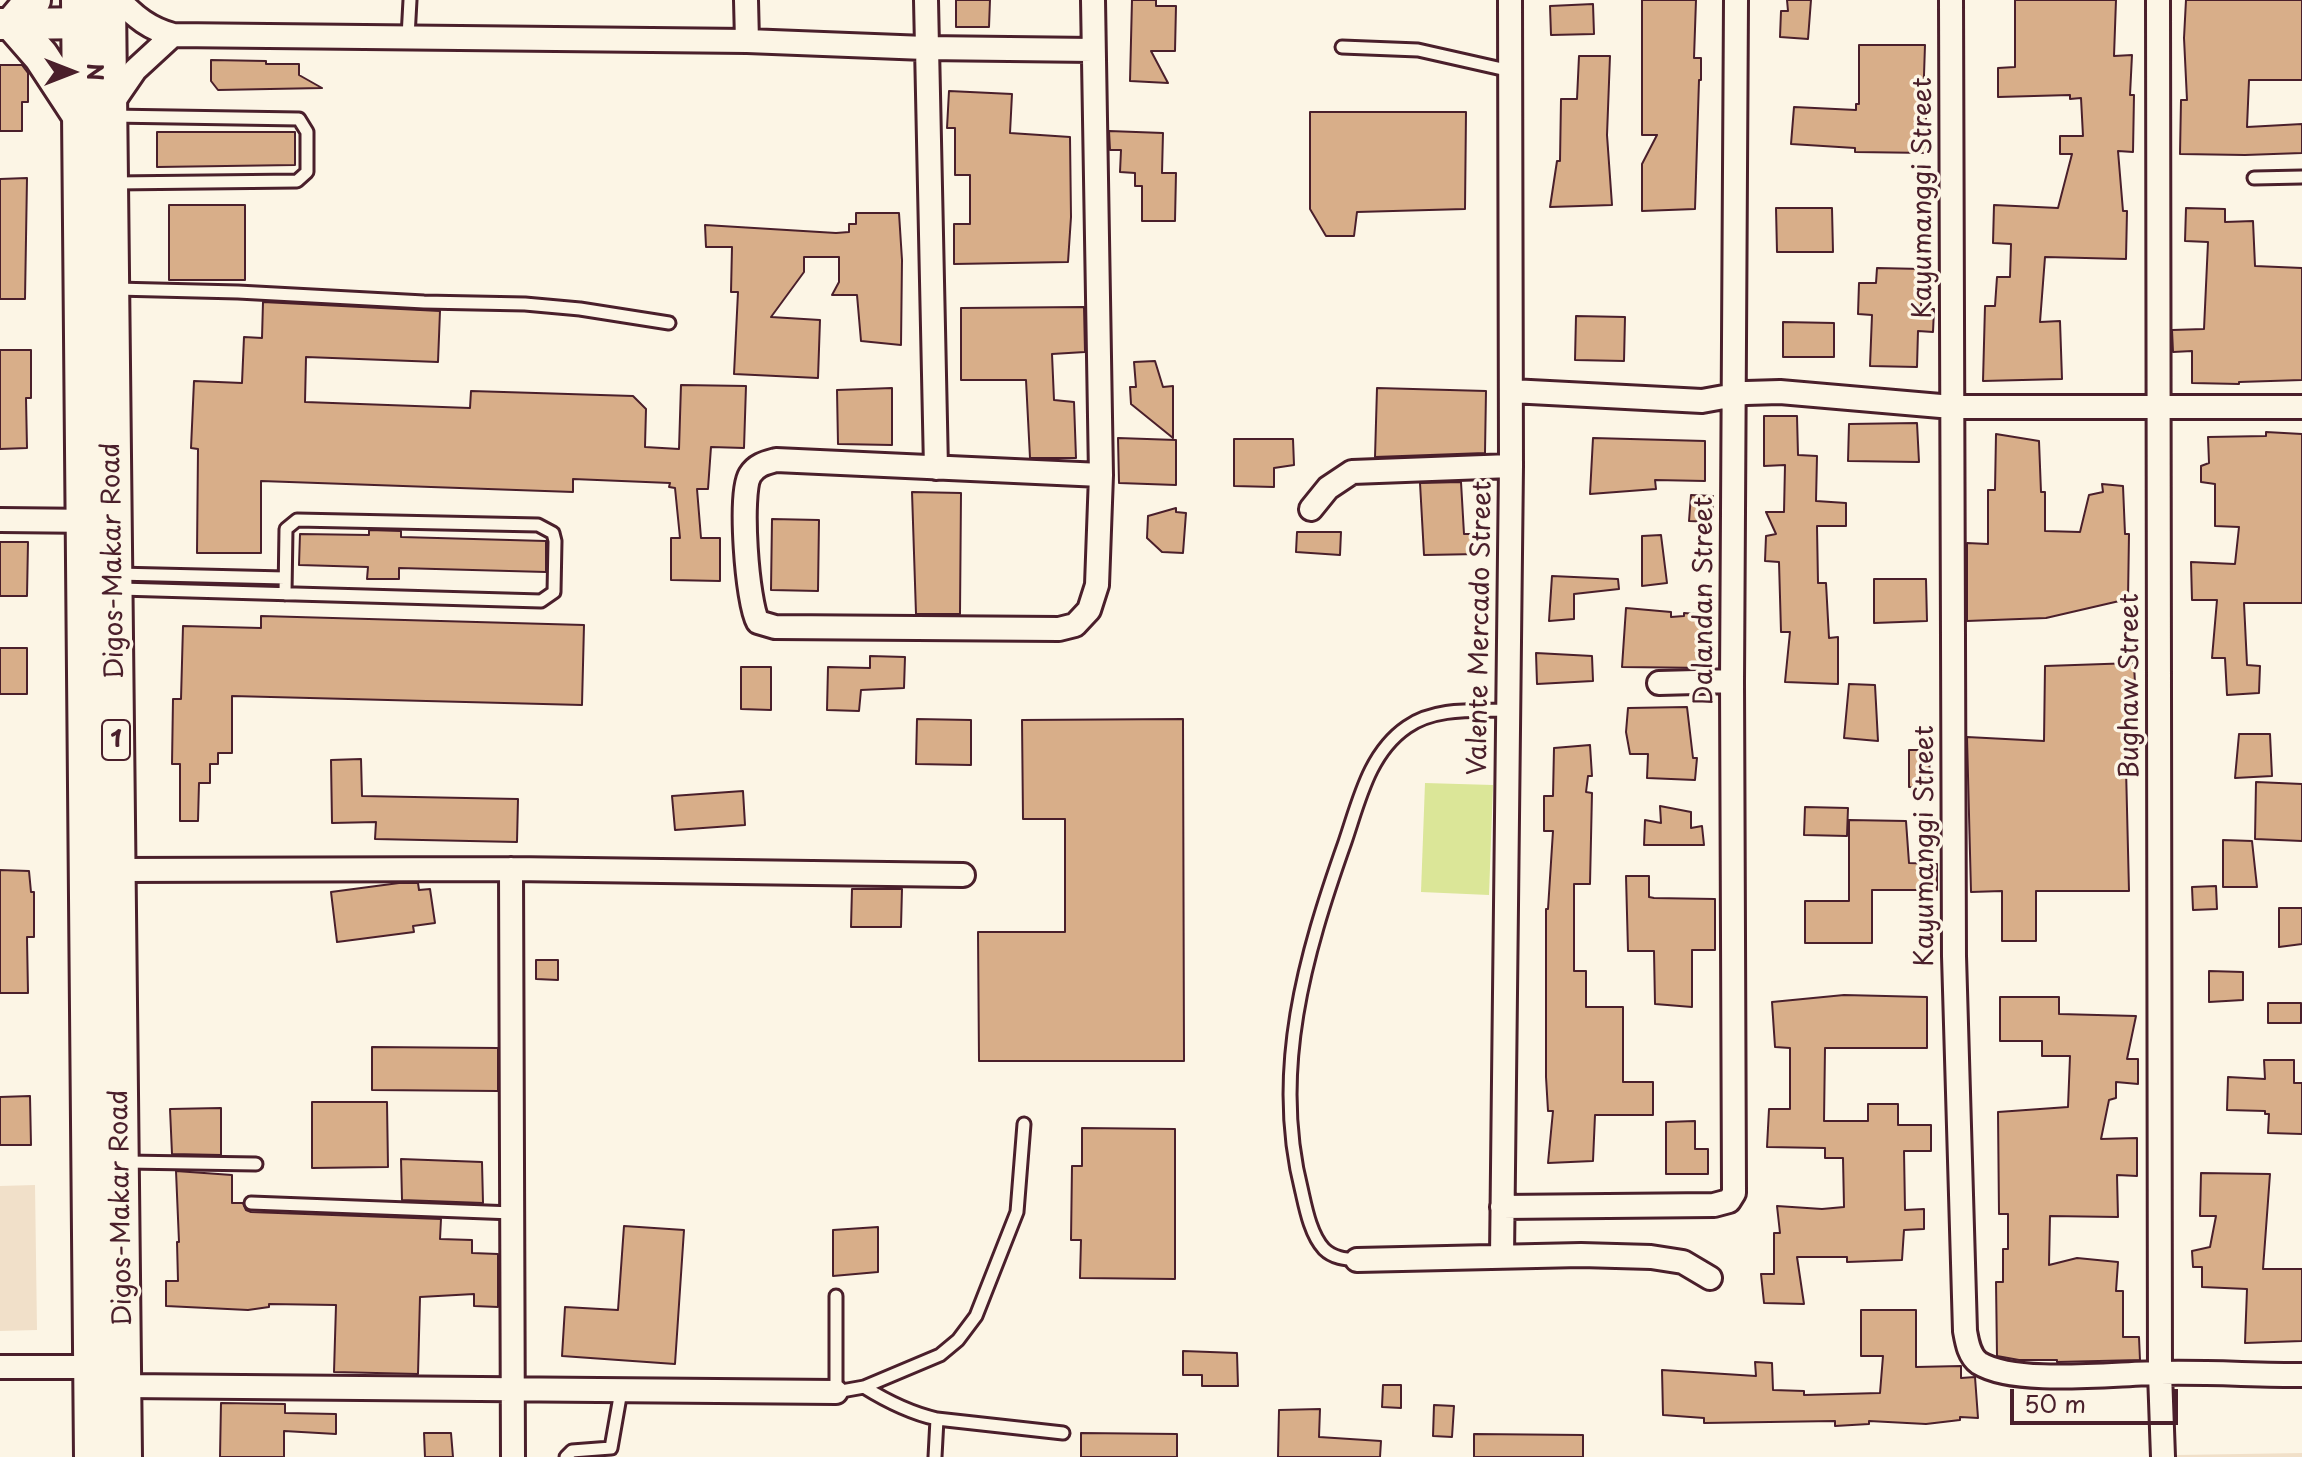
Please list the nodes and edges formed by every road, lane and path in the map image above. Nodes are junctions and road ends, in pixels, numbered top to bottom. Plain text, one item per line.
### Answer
1 (410, 0) edge
2 (746, 0) edge
3 (926, 0) edge
4 (1093, 0) edge
5 (1510, 0) edge
6 (1736, 0) edge
7 (1951, 0) edge
8 (2158, 0) edge
9 (99, 9) edge
10 (15, 16) edge
11 (173, 35) junction
12 (408, 37) junction
13 (747, 41) junction
14 (1342, 47) dead end
15 (925, 48) junction
16 (1093, 50) junction
17 (1511, 71) junction
18 (99, 113) junction
19 (2302, 177) edge
20 (2254, 178) dead end
21 (110, 184) junction
22 (111, 289) junction
23 (669, 323) dead end
24 (1511, 391) junction
25 (1733, 395) junction
26 (1952, 407) junction
27 (2302, 407) edge
28 (2158, 408) junction
29 (1511, 466) junction
30 (936, 468) junction
31 (1101, 475) junction
32 (1311, 509) dead end
33 (0, 520) edge
34 (99, 521) junction
35 (285, 578) junction
36 (114, 581) junction
37 (285, 594) junction
38 (1732, 681) junction
39 (1659, 683) dead end
40 (1507, 710) junction
41 (511, 869) junction
42 (117, 870) junction
43 (963, 875) dead end
44 (1024, 1124) dead end
45 (121, 1162) junction
46 (256, 1164) dead end
47 (251, 1203) dead end
48 (1502, 1207) junction
49 (513, 1213) junction
50 (1502, 1256) junction
51 (1357, 1260) joint
52 (1710, 1278) dead end
53 (836, 1296) dead end
54 (0, 1367) edge
55 (92, 1367) junction
56 (2160, 1373) junction
57 (2302, 1375) edge
58 (124, 1386) junction
59 (864, 1387) junction
60 (513, 1388) junction
61 (621, 1391) junction
62 (836, 1392) junction
63 (937, 1419) junction
64 (1063, 1433) dead end
65 (92, 1457) edge
66 (124, 1457) edge
67 (513, 1457) edge
68 (566, 1457) edge
69 (935, 1457) edge
70 (2163, 1457) edge

1 - 12 lane
2 - 13 street
3 - 15 street
4 - 16 street
5 - 17 street, Valente Mercado Street
6 - 25 street, Dalandan Street
7 - 26 street, Kayumanggi Street
8 - 28 street, Bughaw Street
9 - 10 main road
9 - 11 street
9 - 18 main road, Digos-Makar Road / 1
10 - 18 main road
11 - 12 street
11 - 18 street
12 - 13 street
13 - 15 street
14 - 17 lane
15 - 16 street
15 - 30 street
16 - 31 street
17 - 24 street, Valente Mercado Street
18 - 21 main road, Digos-Makar Road / 1
18 - 21 lane
18 - 34 main road, Digos-Makar Road / 1
19 - 20 lane
21 - 22 main road, Digos-Makar Road / 1
22 - 23 lane
22 - 34 main road, Digos-Makar Road / 1
24 - 25 street
24 - 29 street, Valente Mercado Street
25 - 26 street
25 - 38 street, Dalandan Street
26 - 28 street
26 - 56 street, Kayumanggi Street
27 - 28 street
28 - 56 street, Bughaw Street
29 - 32 street
29 - 40 street, Valente Mercado Street
30 - 31 street
30 - 31 street
33 - 34 street
34 - 36 main road, Digos-Makar Road / 1
34 - 55 main road, Digos-Makar Road / 1
35 - 36 lane
35 - 37 lane
35 - 37 lane
36 - 37 lane
36 - 42 main road, Digos-Makar Road / 1
38 - 39 street
38 - 48 street, Dalandan Street
40 - 48 street, Valente Mercado Street
40 - 51 lane
41 - 42 street
41 - 43 street
41 - 49 street
42 - 45 main road, Digos-Makar Road / 1
44 - 59 lane
45 - 46 lane
45 - 58 main road, Digos-Makar Road / 1
47 - 49 lane
48 - 50 street, Valente Mercado Street
49 - 60 street
50 - 51 street
50 - 52 street
53 - 62 lane
54 - 55 street
55 - 58 street
55 - 65 main road, Digos-Makar Road / 1
56 - 57 street, Kayumanggi Street
56 - 70 street, Bughaw Street
58 - 60 street
58 - 66 main road, Digos-Makar Road / 1
59 - 62 lane
59 - 63 lane
60 - 61 street
60 - 67 street
61 - 62 street
61 - 68 lane
63 - 64 lane
63 - 69 lane

